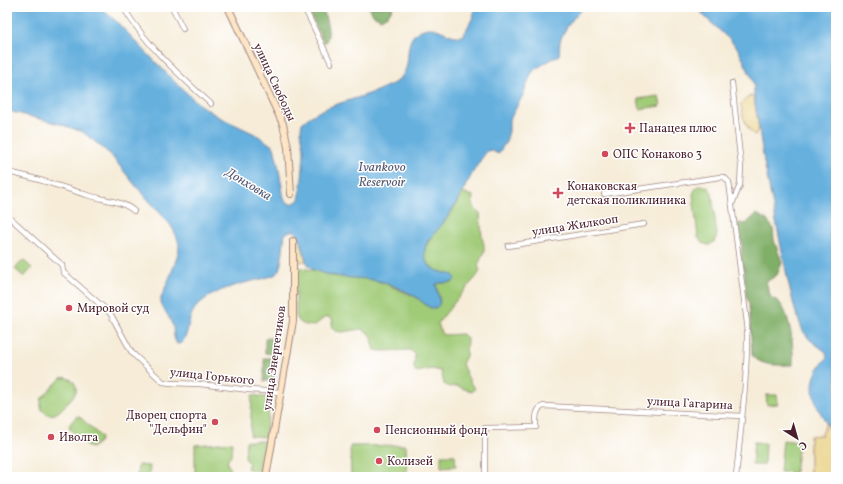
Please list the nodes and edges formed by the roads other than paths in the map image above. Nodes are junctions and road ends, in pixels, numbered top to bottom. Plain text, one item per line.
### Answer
1 (123, 7) edge
2 (172, 7) edge
3 (228, 7) edge
4 (304, 7) edge
5 (183, 29) dead end
6 (331, 63) dead end
7 (732, 83) dead end
8 (211, 104) dead end
9 (7, 172) edge
10 (291, 194) dead end
11 (604, 194) dead end
12 (732, 204) junction
13 (134, 211) dead end
14 (7, 215) edge
15 (644, 224) dead end
16 (293, 240) dead end
17 (508, 246) dead end
18 (280, 392) junction
19 (742, 416) junction
20 (266, 477) edge
21 (485, 477) edge
22 (736, 477) edge

1 - 8 street
2 - 5 street
3 - 10 main road, улица Свободы
4 - 6 street
7 - 12 street
9 - 13 street
11 - 12 street, улица Гагарина
12 - 19 street, улица Гагарина
14 - 18 street, улица Горького
15 - 17 street, улица Жилкооп
16 - 18 main road, улица Энергетиков
18 - 20 main road, улица Энергетиков
19 - 21 street, улица Гагарина
19 - 22 street

